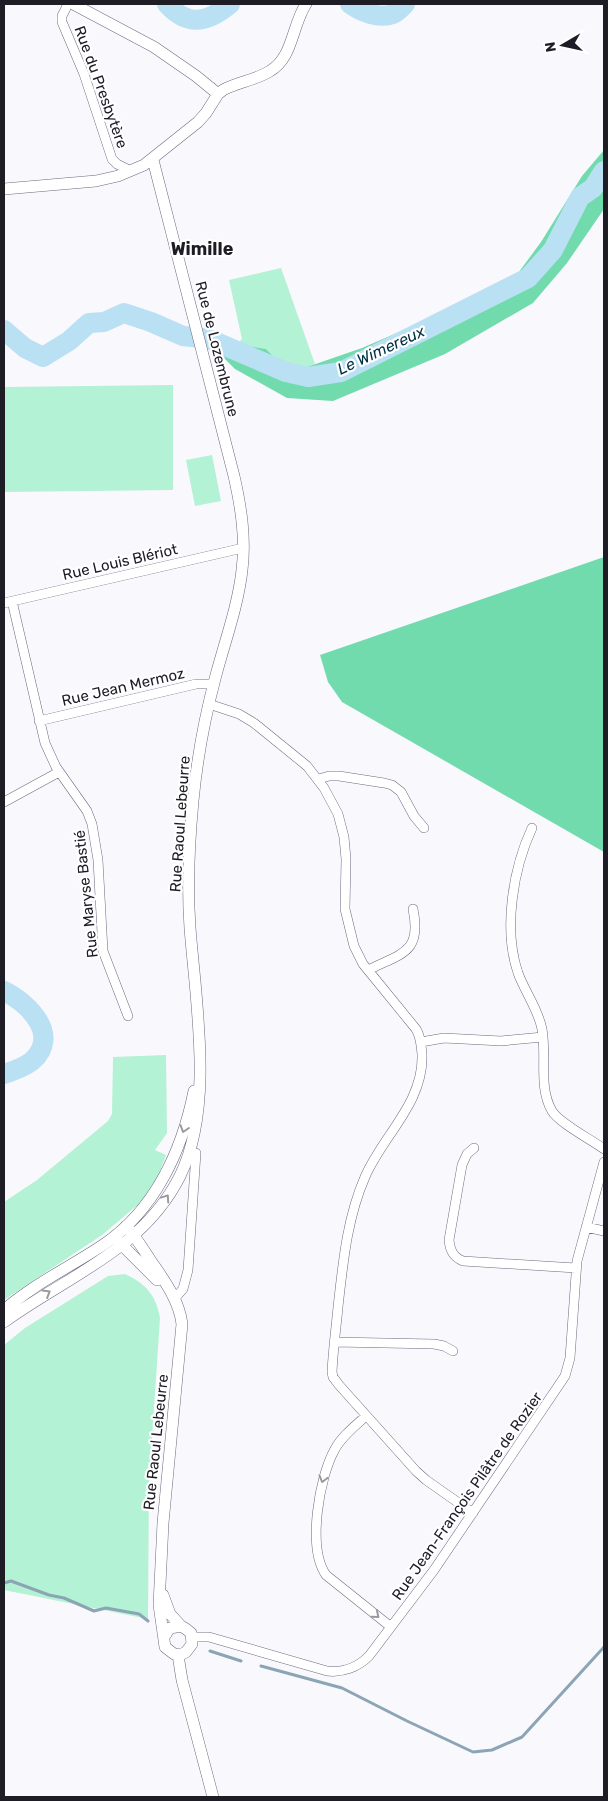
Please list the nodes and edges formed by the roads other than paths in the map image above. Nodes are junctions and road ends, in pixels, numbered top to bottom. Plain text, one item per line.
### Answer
1 (68, 4) edge
2 (73, 4) edge
3 (306, 4) edge
4 (218, 94) junction
5 (153, 160) junction
6 (131, 171) junction
7 (4, 189) edge
8 (244, 548) junction
9 (8, 602) edge
10 (214, 684) junction
11 (209, 704) junction
12 (39, 720) junction
13 (59, 772) junction
14 (319, 779) junction
15 (4, 802) edge
16 (424, 828) dead end
17 (532, 828) dead end
18 (413, 909) dead end
19 (368, 970) junction
20 (128, 1016) dead end
21 (543, 1037) junction
22 (421, 1042) junction
23 (198, 1047) junction
24 (474, 1148) dead end
25 (604, 1149) edge
26 (196, 1153) dead end
27 (604, 1162) edge
28 (126, 1226) junction
29 (586, 1227) junction
30 (604, 1231) edge
31 (114, 1236) junction
32 (134, 1236) junction
33 (123, 1246) junction
34 (576, 1268) junction
35 (174, 1299) junction
36 (4, 1310) edge
37 (4, 1322) edge
38 (335, 1342) junction
39 (453, 1351) dead end
40 (366, 1416) junction
41 (473, 1513) junction
42 (160, 1589) junction
43 (181, 1626) junction
44 (391, 1627) junction
45 (164, 1637) junction
46 (192, 1637) junction
47 (178, 1655) junction
48 (213, 1797) edge

1 - 6 street, Rue du Presbytère
2 - 4 street
3 - 4 street
4 - 5 street
5 - 6 street
5 - 8 street, Rue de Lozembrune
6 - 7 street
8 - 9 street, Rue Louis Blériot
8 - 10 street, Rue Raoul Lebeurre
9 - 12 street, Rue Maryse Bastié
10 - 11 street, Rue Raoul Lebeurre
10 - 12 street, Rue Jean Mermoz
11 - 14 street
11 - 23 street, Rue Raoul Lebeurre
12 - 13 street, Rue Maryse Bastié
13 - 15 street
13 - 20 street, Rue Maryse Bastié
14 - 16 street
14 - 19 street
17 - 21 street
18 - 19 street
19 - 22 street
21 - 22 street
21 - 25 street
22 - 38 street
23 -> 28 street, Rue Raoul Lebeurre
32 -> 23 street, Rue Raoul Lebeurre
24 - 34 street
26 - 35 street
27 - 29 street, Rue Jean-François Pilâtre de Rozier
28 - 31 street, Rue Raoul Lebeurre
28 - 32 street, Rue Raoul Lebeurre
29 - 30 street
29 - 34 street, Rue Jean-François Pilâtre de Rozier
31 - 33 street, Rue Raoul Lebeurre
31 - 36 street
32 - 33 street, Rue Raoul Lebeurre
32 - 35 street, Rue Raoul Lebeurre
33 - 35 street, Rue Raoul Lebeurre
37 -> 33 street
34 - 41 street, Rue Jean-François Pilâtre de Rozier
35 - 42 street, Rue Raoul Lebeurre
38 - 39 street
38 - 40 street
40 - 41 street
40 -> 44 street
41 - 44 street, Rue Jean-François Pilâtre de Rozier
42 - 43 street, Rue Raoul Lebeurre
42 - 45 street, Rue Raoul Lebeurre
43 - 45 street
43 - 46 street
44 - 46 street, Rue Jean-François Pilâtre de Rozier
45 - 47 street
46 - 47 street
47 - 48 street

